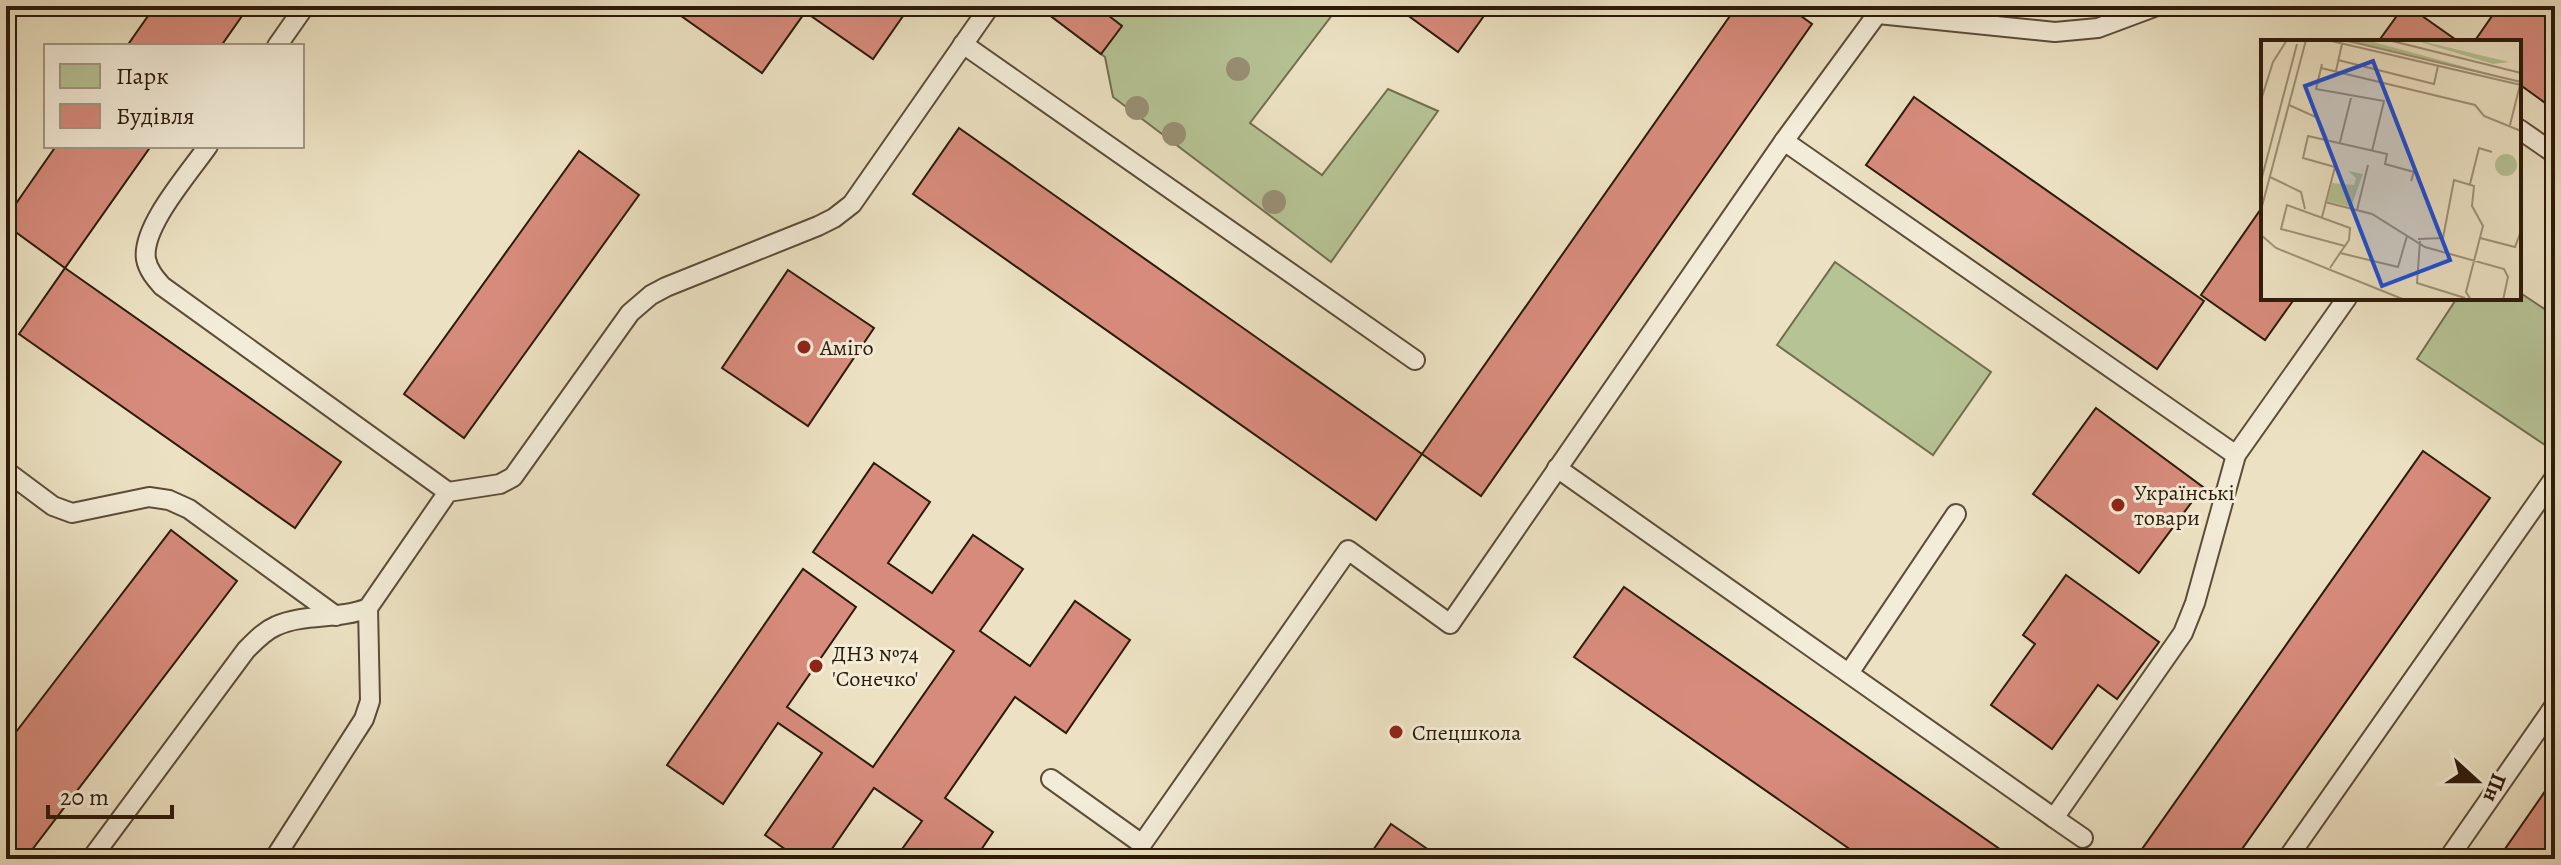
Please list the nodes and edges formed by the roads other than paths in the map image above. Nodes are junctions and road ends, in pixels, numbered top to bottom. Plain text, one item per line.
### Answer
1 (305, 6) edge
2 (990, 6) edge
3 (2157, 6) edge
4 (1880, 10) edge
5 (278, 44) edge
6 (963, 44) junction
7 (2521, 130) edge
8 (1784, 141) junction
9 (207, 148) edge
10 (2555, 154) edge
11 (2346, 300) edge
12 (1415, 360) dead end
13 (2236, 455) junction
14 (1557, 468) junction
15 (6, 471) edge
16 (2555, 477) edge
17 (448, 492) junction
18 (1956, 514) dead end
19 (368, 608) junction
20 (336, 616) junction
21 (1849, 673) junction
22 (2555, 705) edge
23 (1051, 779) dead end
24 (2054, 818) junction
25 (2083, 838) dead end
26 (91, 859) edge
27 (274, 859) edge
28 (2287, 859) edge
29 (2448, 859) edge

1 - 5 lane
2 - 6 lane
3 - 4 lane
4 - 8 lane
6 - 12 lane
6 - 17 lane
7 - 10 lane
8 - 13 lane
8 - 14 lane
9 - 17 lane
11 - 13 lane
13 - 24 lane
14 - 21 lane
14 - 23 lane
15 - 20 lane
16 - 28 lane
17 - 19 lane
18 - 21 lane
19 - 20 lane
19 - 27 lane
20 - 26 lane
21 - 24 lane
22 - 29 lane
24 - 25 lane

